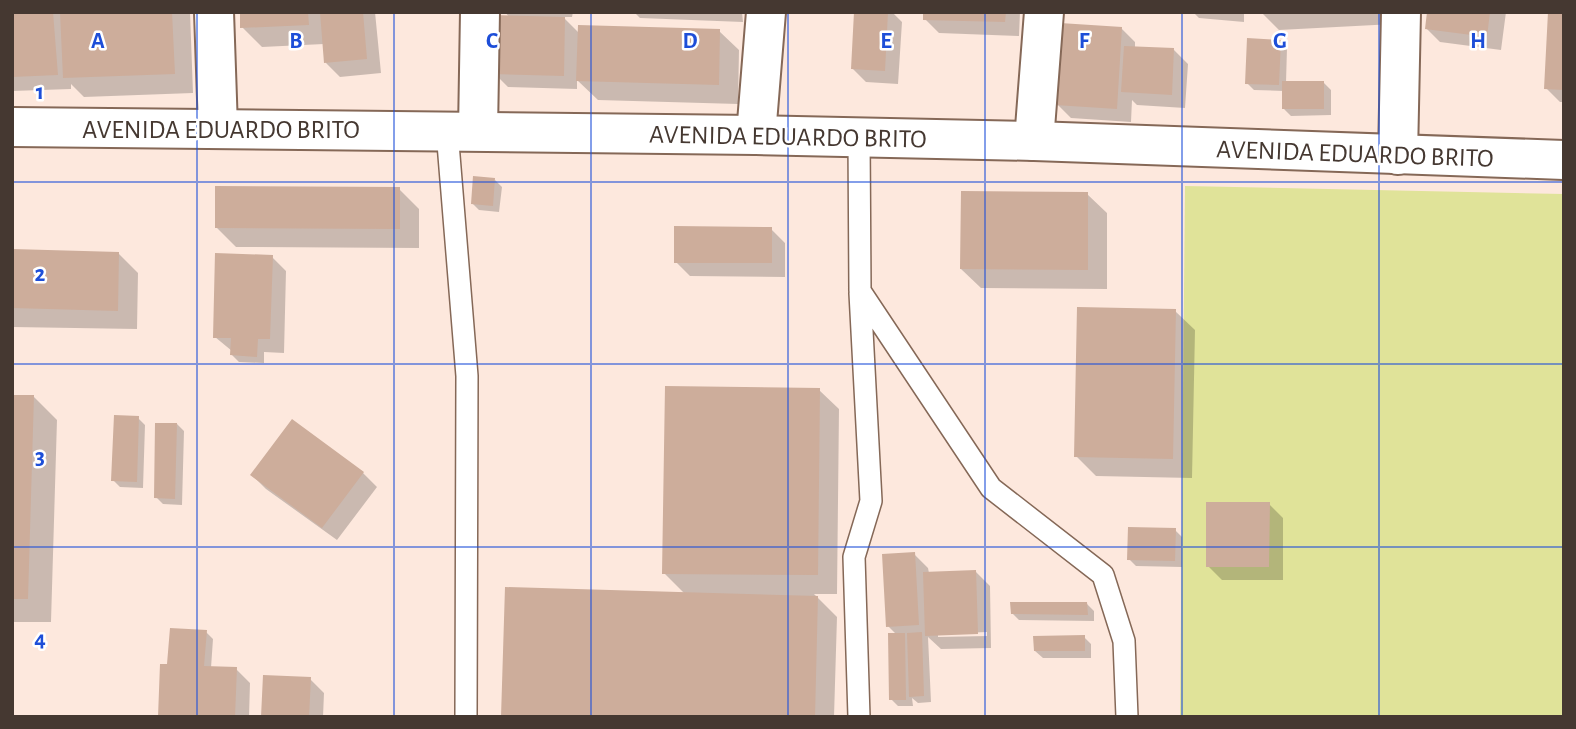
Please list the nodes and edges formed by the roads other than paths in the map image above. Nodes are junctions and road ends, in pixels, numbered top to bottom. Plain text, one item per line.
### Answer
1 (214, 12) edge
2 (480, 12) edge
3 (766, 12) edge
4 (1044, 12) edge
5 (1401, 12) edge
6 (12, 127) edge
7 (218, 128) junction
8 (463, 131) junction
9 (756, 135) junction
10 (859, 137) junction
11 (1034, 141) junction
12 (1398, 155) junction
13 (1564, 160) edge
14 (860, 291) junction
15 (466, 717) edge
16 (859, 717) edge
17 (1127, 717) edge

1 - 7 street
2 - 8 street
3 - 9 street
4 - 11 street
5 - 12 street
6 - 7 street, AVENIDA EDUARDO BRITO
7 - 8 street, AVENIDA EDUARDO BRITO
8 - 9 street, AVENIDA EDUARDO BRITO
8 - 15 lane
9 - 10 street, AVENIDA EDUARDO BRITO
10 - 11 street, AVENIDA EDUARDO BRITO
10 - 14 lane
11 - 12 street, AVENIDA EDUARDO BRITO
12 - 13 street, AVENIDA EDUARDO BRITO
14 - 16 lane
14 - 17 lane

